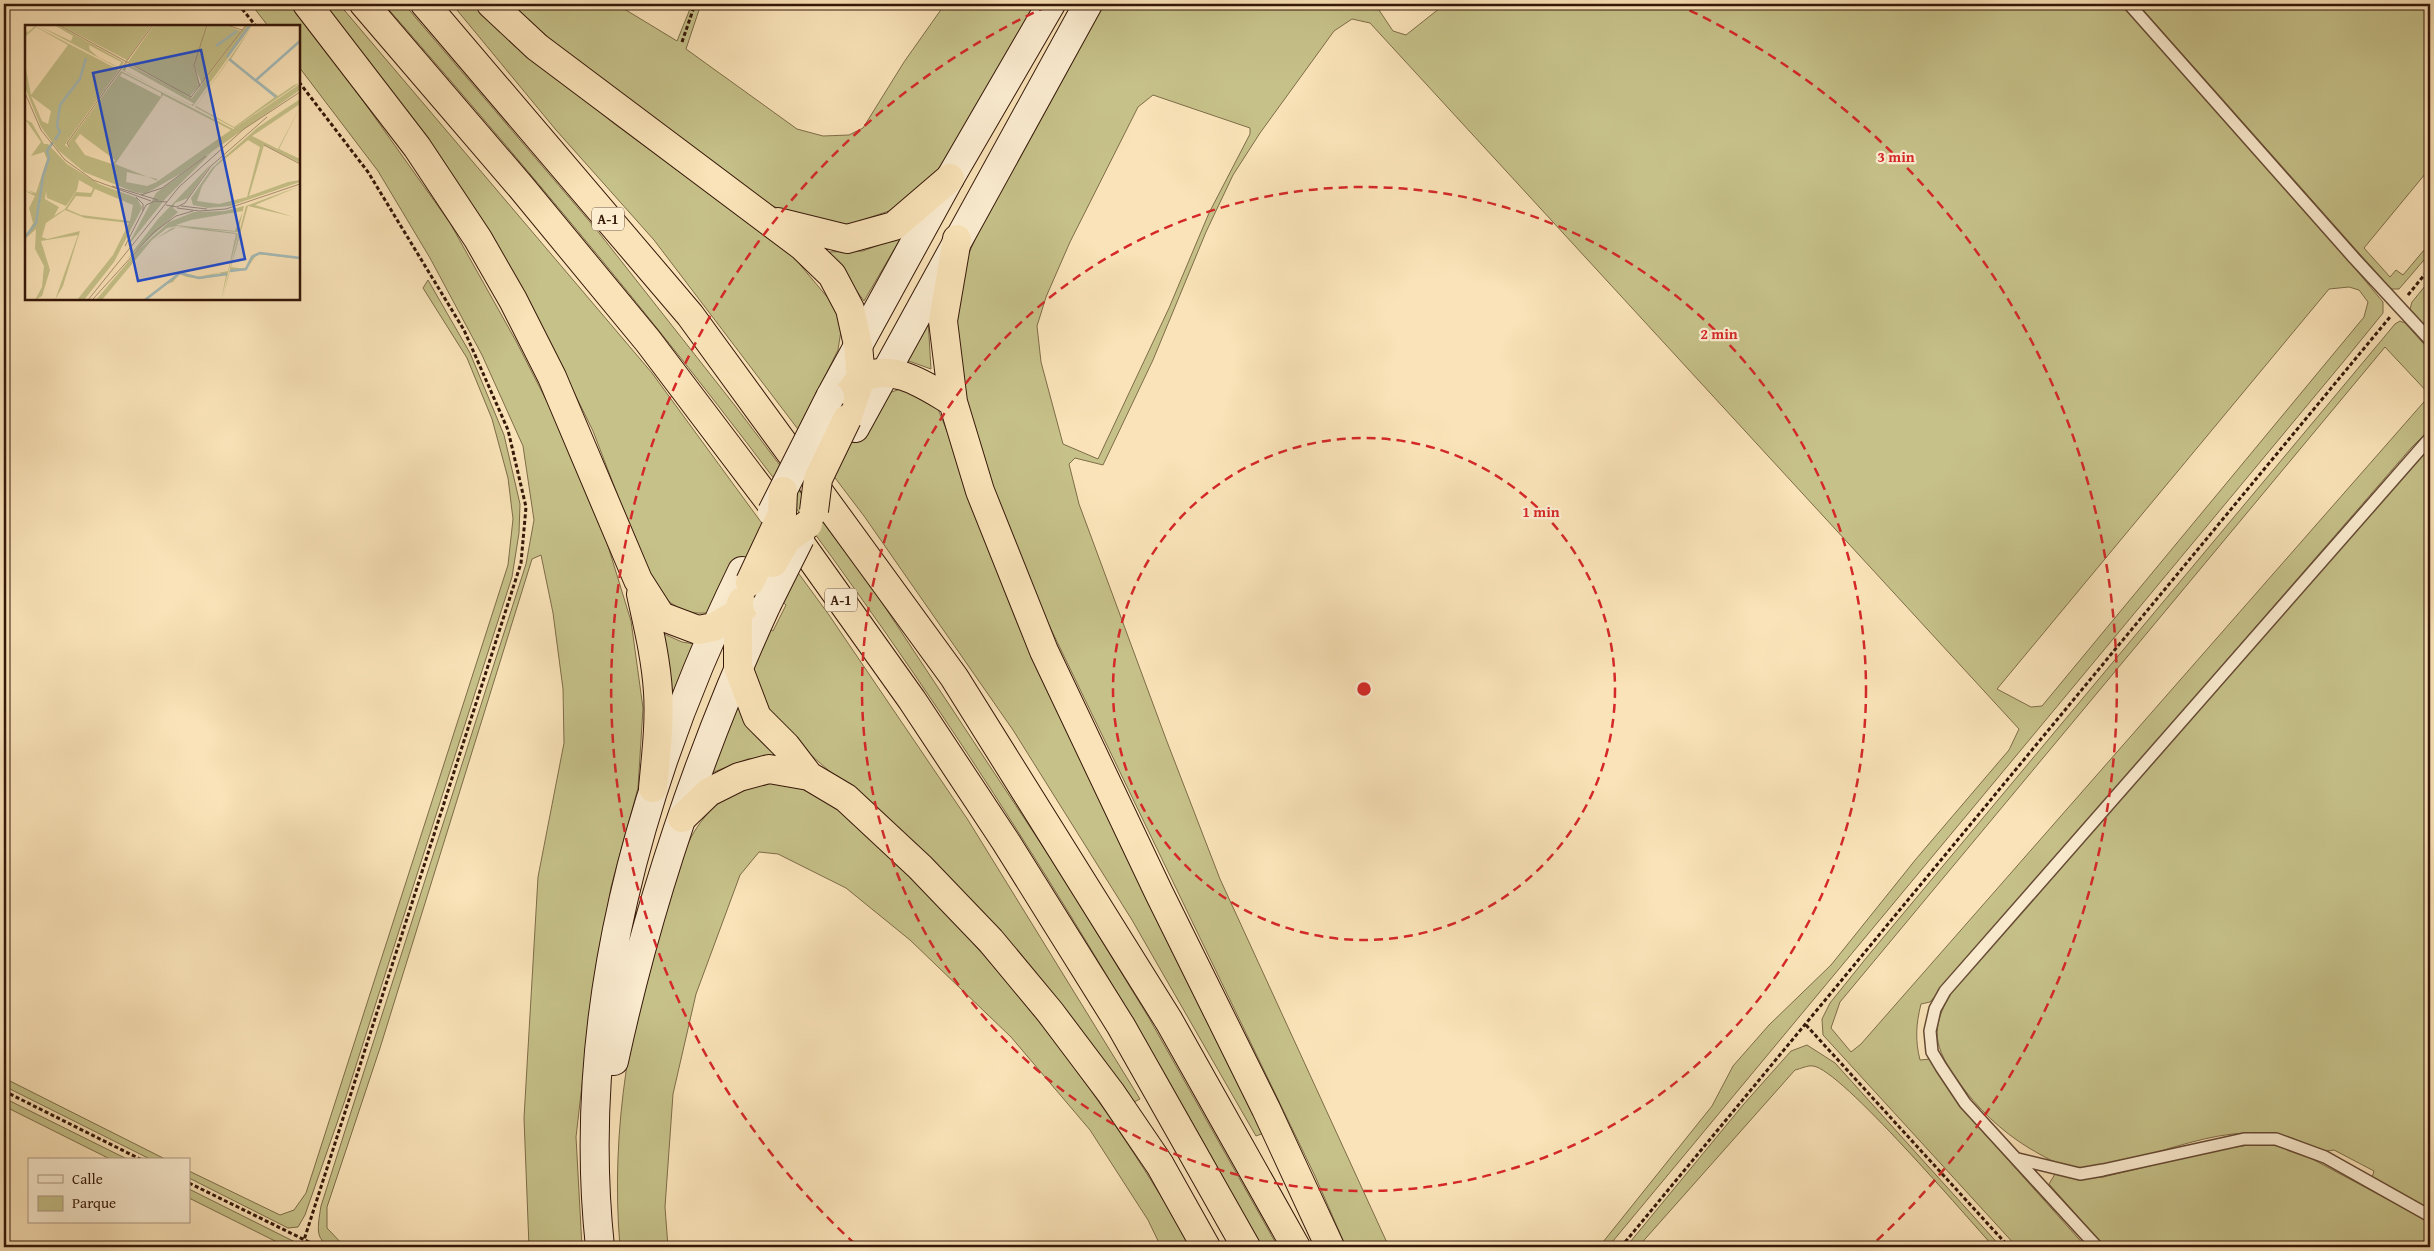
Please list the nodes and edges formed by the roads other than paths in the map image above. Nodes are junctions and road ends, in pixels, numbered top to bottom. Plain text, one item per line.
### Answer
1 (307, 4) edge
2 (364, 4) edge
3 (425, 4) edge
4 (491, 4) edge
5 (1051, 4) edge
6 (1088, 4) edge
7 (2129, 4) edge
8 (950, 178) junction
9 (765, 219) junction
10 (957, 239) junction
11 (2430, 340) edge
12 (858, 345) junction
13 (873, 376) junction
14 (953, 402) junction
15 (843, 412) junction
16 (2430, 438) edge
17 (638, 580) junction
18 (754, 587) junction
19 (738, 613) junction
20 (714, 627) junction
21 (738, 667) junction
22 (808, 776) junction
23 (653, 788) junction
24 (682, 818) junction
25 (2018, 1159) junction
26 (2430, 1216) edge
27 (600, 1246) edge
28 (1206, 1247) edge
29 (1246, 1247) edge
30 (1296, 1247) edge
31 (1330, 1247) edge
32 (2097, 1247) edge

1 - 17 highway
2 - 29 highway, A-1
3 - 30 highway, A-1
4 - 9 highway
5 - 8 street
6 - 10 street
7 - 11 lane
8 - 9 highway
8 - 12 street
9 - 12 highway
10 - 13 street
10 - 14 highway
12 - 13 highway
12 - 15 street
13 - 14 highway
13 - 15 highway
14 - 31 highway
15 - 18 highway, bridge
15 - 18 highway, bridge
16 - 25 lane
17 - 20 highway
17 - 23 highway
18 - 19 highway
18 - 20 street
18 - 21 street
19 - 20 highway
19 - 21 highway
20 - 23 street
21 - 22 highway
21 - 24 street
22 - 24 highway
22 - 28 highway
23 - 27 street
24 - 27 street
25 - 26 lane
25 - 32 lane

